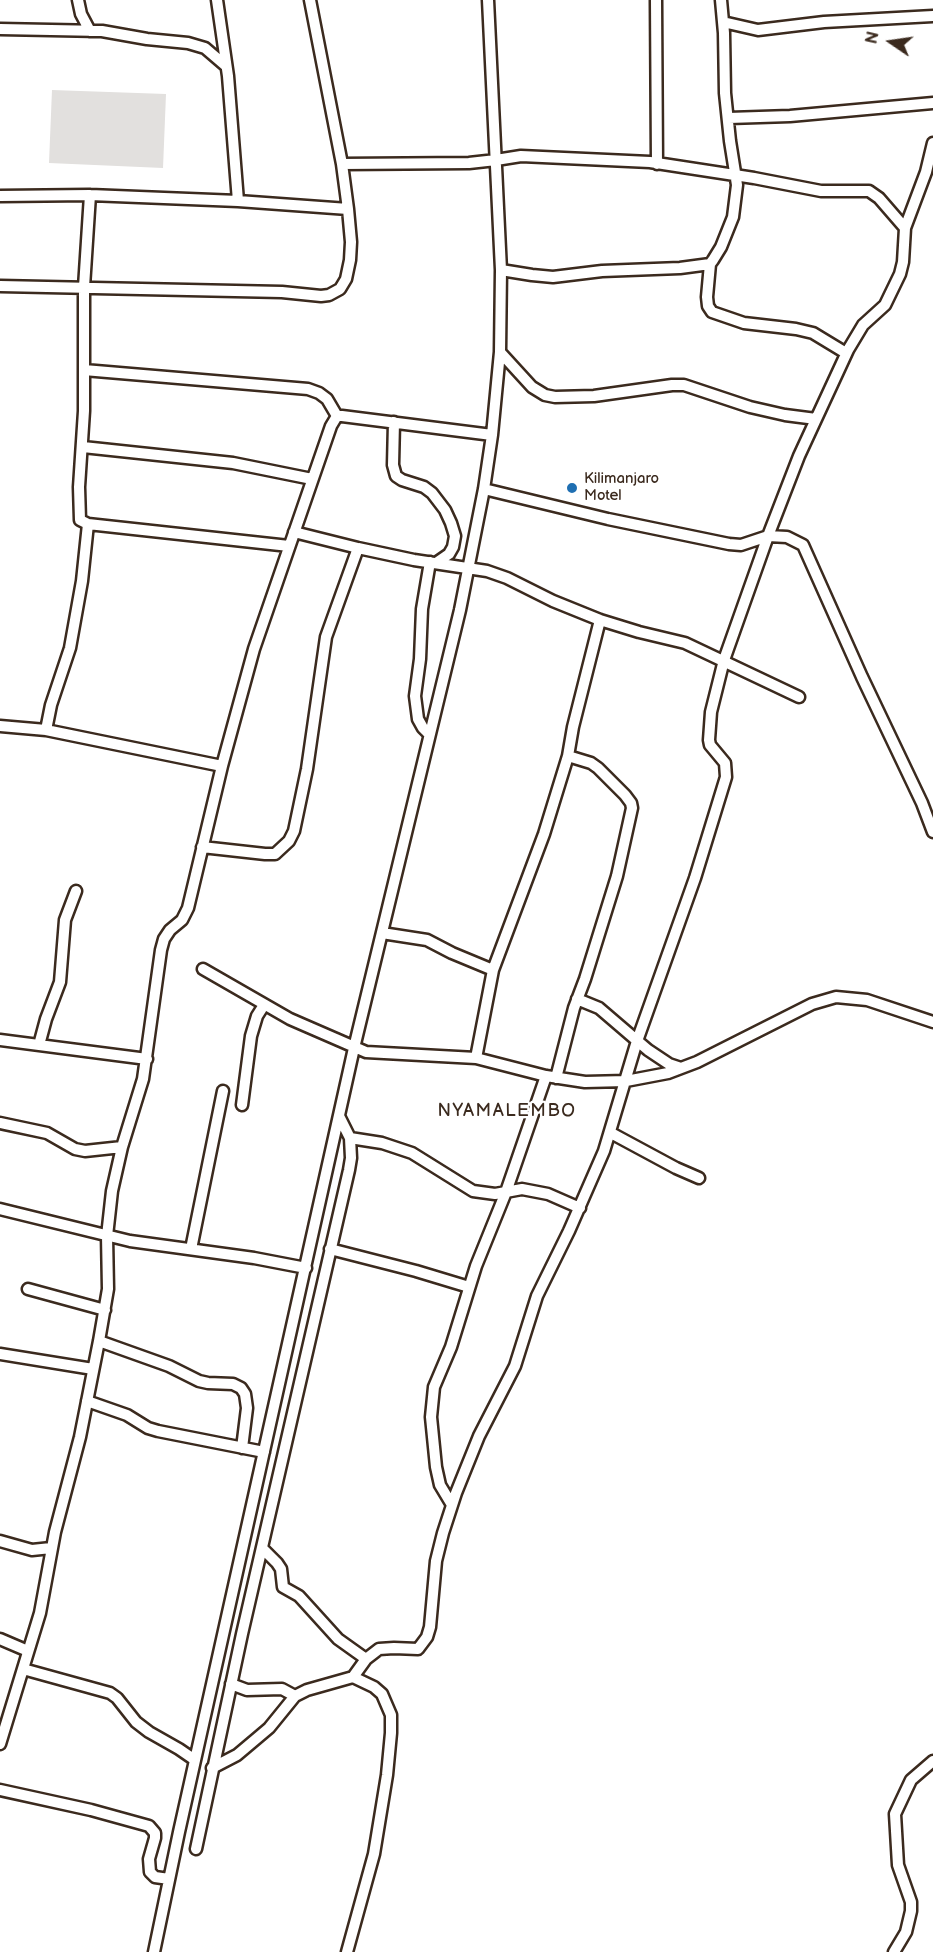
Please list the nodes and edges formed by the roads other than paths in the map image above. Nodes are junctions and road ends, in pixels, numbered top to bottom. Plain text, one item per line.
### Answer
1 (78, 0) edge
2 (217, 0) edge
3 (310, 0) edge
4 (488, 0) edge
5 (656, 0) edge
6 (721, 0) edge
7 (933, 16) edge
8 (723, 22) junction
9 (0, 29) edge
10 (90, 31) junction
11 (226, 66) junction
12 (932, 105) edge
13 (729, 118) junction
14 (933, 143) edge
15 (496, 160) junction
16 (342, 164) junction
17 (657, 164) junction
18 (735, 175) junction
19 (90, 195) junction
20 (0, 196) edge
21 (238, 201) junction
22 (348, 209) junction
23 (905, 228) junction
24 (710, 264) junction
25 (501, 270) junction
26 (0, 286) edge
27 (84, 287) junction
28 (500, 352) junction
29 (846, 353) junction
30 (84, 370) junction
31 (337, 416) junction
32 (816, 419) junction
33 (394, 422) junction
34 (492, 435) junction
35 (82, 447) junction
36 (312, 479) junction
37 (484, 489) junction
38 (88, 524) junction
39 (294, 532) junction
40 (768, 536) junction
41 (289, 546) junction
42 (358, 548) junction
43 (433, 563) junction
44 (469, 567) junction
45 (600, 620) junction
46 (724, 660) junction
47 (799, 697) dead end
48 (0, 726) edge
49 (46, 730) junction
50 (429, 734) junction
51 (568, 756) junction
52 (222, 766) junction
53 (933, 832) edge
54 (202, 847) junction
55 (76, 891) dead end
56 (382, 933) junction
57 (203, 969) dead end
58 (493, 970) junction
59 (577, 999) junction
60 (264, 1005) junction
61 (933, 1022) edge
62 (0, 1040) edge
63 (638, 1041) junction
64 (39, 1045) junction
65 (354, 1048) junction
66 (476, 1058) junction
67 (147, 1059) junction
68 (681, 1068) junction
69 (551, 1077) junction
70 (626, 1081) junction
71 (223, 1091) dead end
72 (242, 1105) dead end
73 (339, 1116) junction
74 (0, 1123) edge
75 (610, 1133) junction
76 (350, 1138) junction
77 (122, 1147) junction
78 (699, 1178) dead end
79 (506, 1192) junction
80 (580, 1208) junction
81 (0, 1209) edge
82 (107, 1236) junction
83 (191, 1249) junction
84 (330, 1249) junction
85 (306, 1268) junction
86 (469, 1287) junction
87 (28, 1289) dead end
88 (105, 1310) junction
89 (99, 1341) junction
90 (0, 1354) edge
91 (93, 1370) junction
92 (87, 1401) junction
93 (242, 1448) junction
94 (264, 1452) junction
95 (452, 1505) junction
96 (0, 1541) edge
97 (51, 1548) junction
98 (263, 1549) junction
99 (0, 1639) edge
100 (28, 1651) junction
101 (366, 1659) junction
102 (23, 1669) junction
103 (353, 1677) junction
104 (231, 1684) junction
105 (295, 1696) junction
106 (0, 1744) edge
107 (195, 1760) junction
108 (933, 1761) edge
109 (212, 1768) junction
110 (0, 1790) edge
111 (196, 1849) dead end
112 (169, 1879) junction
113 (154, 1952) edge
114 (347, 1952) edge
115 (894, 1952) edge

1 - 10 street
2 - 11 street
3 - 16 street
4 - 15 street
5 - 17 street
6 - 8 street
7 - 8 street
8 - 13 street
9 - 10 street
10 - 11 street
11 - 21 street
12 - 13 street
13 - 18 street
14 - 23 street
15 - 16 street
15 - 17 street
15 - 25 street
16 - 22 street
17 - 18 street
18 - 23 street
18 - 24 street
19 - 20 street
19 - 21 street
19 - 27 street
21 - 22 street
22 - 27 street
23 - 29 street
24 - 25 street
24 - 29 street
25 - 28 street
26 - 27 street
27 - 30 street
28 - 32 street
28 - 34 street
29 - 32 street
30 - 31 street
30 - 35 street
31 - 33 street
31 - 36 street
32 - 40 street
33 - 34 street
33 - 43 street
34 - 37 street
35 - 36 street
35 - 38 street
36 - 39 street
37 - 40 street
37 - 44 street
38 - 41 street
38 - 49 street
39 - 41 street
39 - 42 street
40 - 46 street
40 - 53 street
41 - 52 street
42 - 43 street
42 - 54 street
43 - 44 street
43 - 50 street
44 - 45 street
44 - 50 street
45 - 46 street
45 - 51 street
46 - 47 street
46 - 63 street
48 - 49 street
49 - 52 street
50 - 56 street
51 - 58 street
51 - 59 street
52 - 54 street
54 - 67 street
55 - 64 street
56 - 58 street
56 - 65 street
57 - 60 street
58 - 66 street
59 - 63 street
59 - 69 street
60 - 65 street
60 - 72 street
61 - 68 street
62 - 64 street
63 - 68 street
63 - 70 street
64 - 67 street
65 - 66 street
65 - 73 street
66 - 69 street
67 - 77 street
68 - 70 street
69 - 70 street
69 - 79 street
70 - 75 street
71 - 83 street
73 - 76 street
73 - 85 street
74 - 77 street
75 - 78 street
75 - 80 street
76 - 79 street
76 - 84 street
77 - 82 street
79 - 80 street
79 - 86 street
80 - 95 street
81 - 82 street
82 - 83 street
82 - 88 street
83 - 85 street
84 - 86 street
84 - 98 street
85 - 94 street
86 - 95 street
87 - 88 street
88 - 89 street
89 - 91 street
89 - 93 street
90 - 91 street
91 - 92 street
92 - 93 street
92 - 97 street
93 - 94 street
94 - 107 street
95 - 101 street
96 - 97 street
97 - 100 street
98 - 101 street
98 - 104 street
99 - 100 street
100 - 102 street
101 - 103 street
102 - 106 street
102 - 107 street
103 - 105 street
103 - 114 street
104 - 105 street
104 - 109 street
105 - 109 street
107 - 112 street
108 - 115 street
109 - 111 street
110 - 112 street
112 - 113 street

